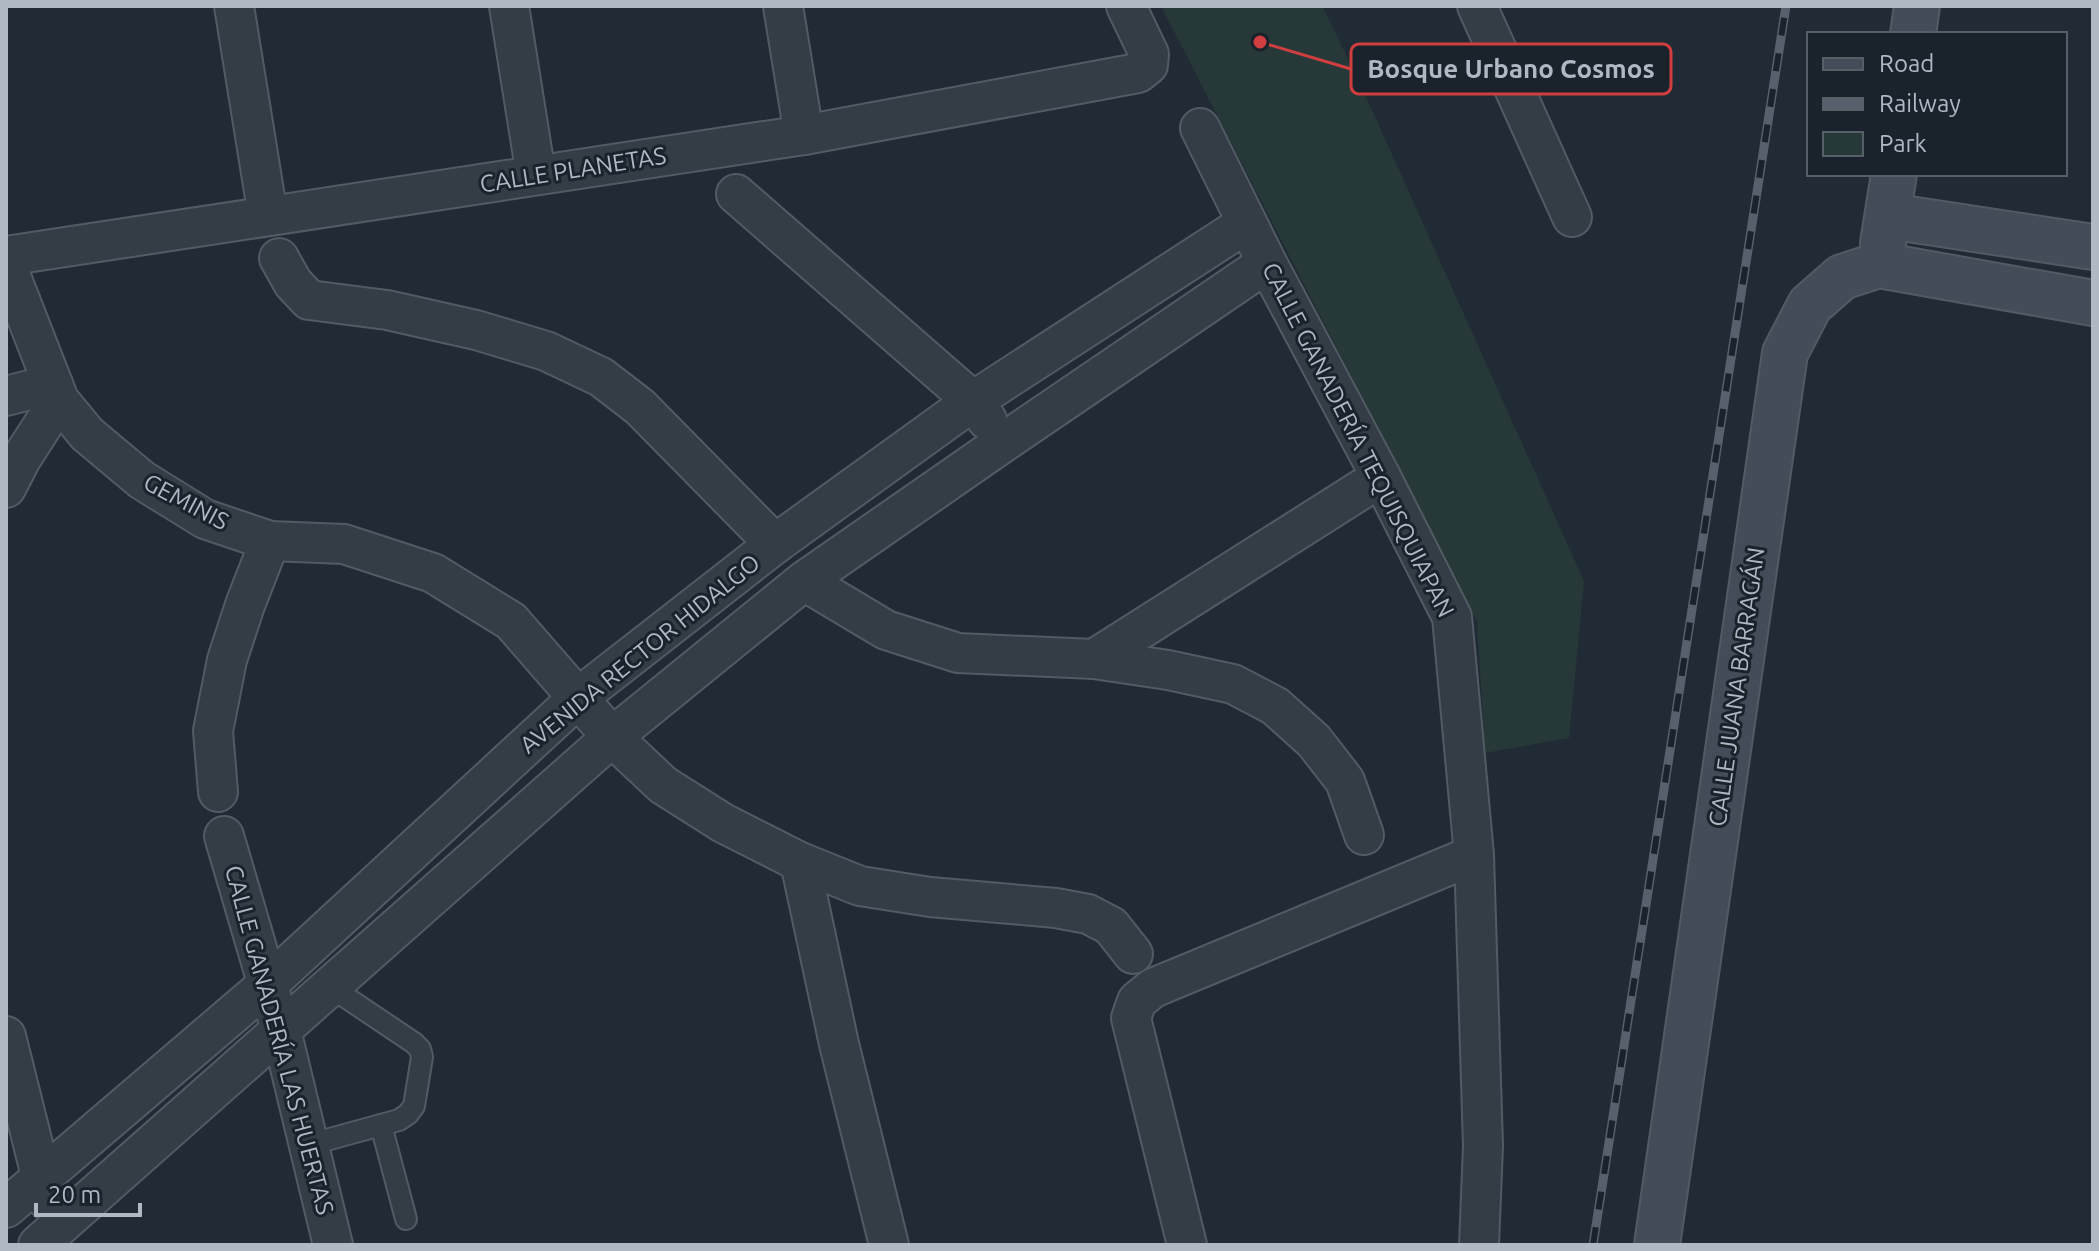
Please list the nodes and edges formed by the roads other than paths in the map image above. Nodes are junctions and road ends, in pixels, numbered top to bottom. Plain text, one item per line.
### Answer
1 (234, 6) edge
2 (509, 6) edge
3 (783, 6) edge
4 (1126, 6) edge
5 (1477, 6) edge
6 (1917, 6) edge
7 (1913, 32) edge
8 (1200, 128) dead end
9 (804, 135) junction
10 (536, 175) junction
11 (736, 194) dead end
12 (1892, 195) edge
13 (268, 216) junction
14 (1572, 217) dead end
15 (1247, 223) junction
16 (2093, 247) edge
17 (6, 256) edge
18 (279, 258) dead end
19 (1267, 263) junction
20 (6, 264) edge
21 (1879, 265) junction
22 (2093, 303) edge
23 (56, 392) junction
24 (6, 396) edge
25 (973, 401) junction
26 (1004, 442) junction
27 (1381, 477) junction
28 (6, 488) edge
29 (270, 541) junction
30 (775, 544) junction
31 (804, 581) junction
32 (1094, 659) junction
33 (579, 697) junction
34 (612, 737) junction
35 (218, 792) dead end
36 (1364, 835) dead end
37 (224, 836) dead end
38 (1474, 855) junction
39 (800, 862) junction
40 (1133, 954) dead end
41 (268, 984) junction
42 (329, 986) junction
43 (281, 1030) junction
44 (6, 1036) edge
45 (381, 1125) junction
46 (308, 1145) junction
47 (41, 1178) junction
48 (6, 1208) edge
49 (406, 1219) dead end
50 (50, 1240) edge
51 (333, 1245) edge
52 (889, 1245) edge
53 (1187, 1245) edge
54 (1479, 1245) edge
55 (1657, 1245) edge

1 - 13 street
2 - 10 street
3 - 9 street
4 - 9 street, CALLE PLANETAS
5 - 14 street
6 - 7 street
8 - 15 street, CALLE GANADERÍA TEQUISQUIAPAN
9 - 10 street, CALLE PLANETAS
10 - 13 street, CALLE PLANETAS
11 - 25 street
12 - 16 street
12 - 21 street
13 - 17 street, CALLE PLANETAS
15 - 19 street, CALLE GANADERÍA TEQUISQUIAPAN
15 - 25 street, AVENIDA RECTOR HIDALGO
18 - 30 street
19 - 26 street, AVENIDA RECTOR HIDALGO
19 - 27 street, CALLE GANADERÍA TEQUISQUIAPAN
20 - 23 street, GEMINIS
21 - 22 street
21 - 55 street, CALLE JUANA BARRAGÁN
23 - 24 street
23 - 28 street
23 - 29 street, GEMINIS
25 - 26 street
25 - 30 street, AVENIDA RECTOR HIDALGO
26 - 31 street, AVENIDA RECTOR HIDALGO
27 - 32 street
27 - 38 street, CALLE GANADERÍA TEQUISQUIAPAN
29 - 33 street, GEMINIS
29 - 35 street
30 - 33 street, AVENIDA RECTOR HIDALGO
31 - 32 street
31 - 34 street, AVENIDA RECTOR HIDALGO
32 - 36 street
33 - 34 street, GEMINIS
33 - 41 street, AVENIDA RECTOR HIDALGO
34 - 39 street, GEMINIS
34 - 42 street, AVENIDA RECTOR HIDALGO
37 - 41 street, CALLE GANADERÍA LAS HUERTAS
38 - 53 street
38 - 54 street, CALLE GANADERÍA TEQUISQUIAPAN
39 - 40 street, GEMINIS
39 - 52 street
41 - 43 street, CALLE GANADERÍA LAS HUERTAS
41 - 47 street, AVENIDA RECTOR HIDALGO
42 - 43 street, AVENIDA RECTOR HIDALGO
42 - 45 lane
43 - 46 street, CALLE GANADERÍA LAS HUERTAS
43 - 50 street, AVENIDA RECTOR HIDALGO
44 - 47 street
45 - 46 lane
45 - 49 lane
46 - 51 street, CALLE GANADERÍA LAS HUERTAS
47 - 48 street, AVENIDA RECTOR HIDALGO
47 - 50 street

